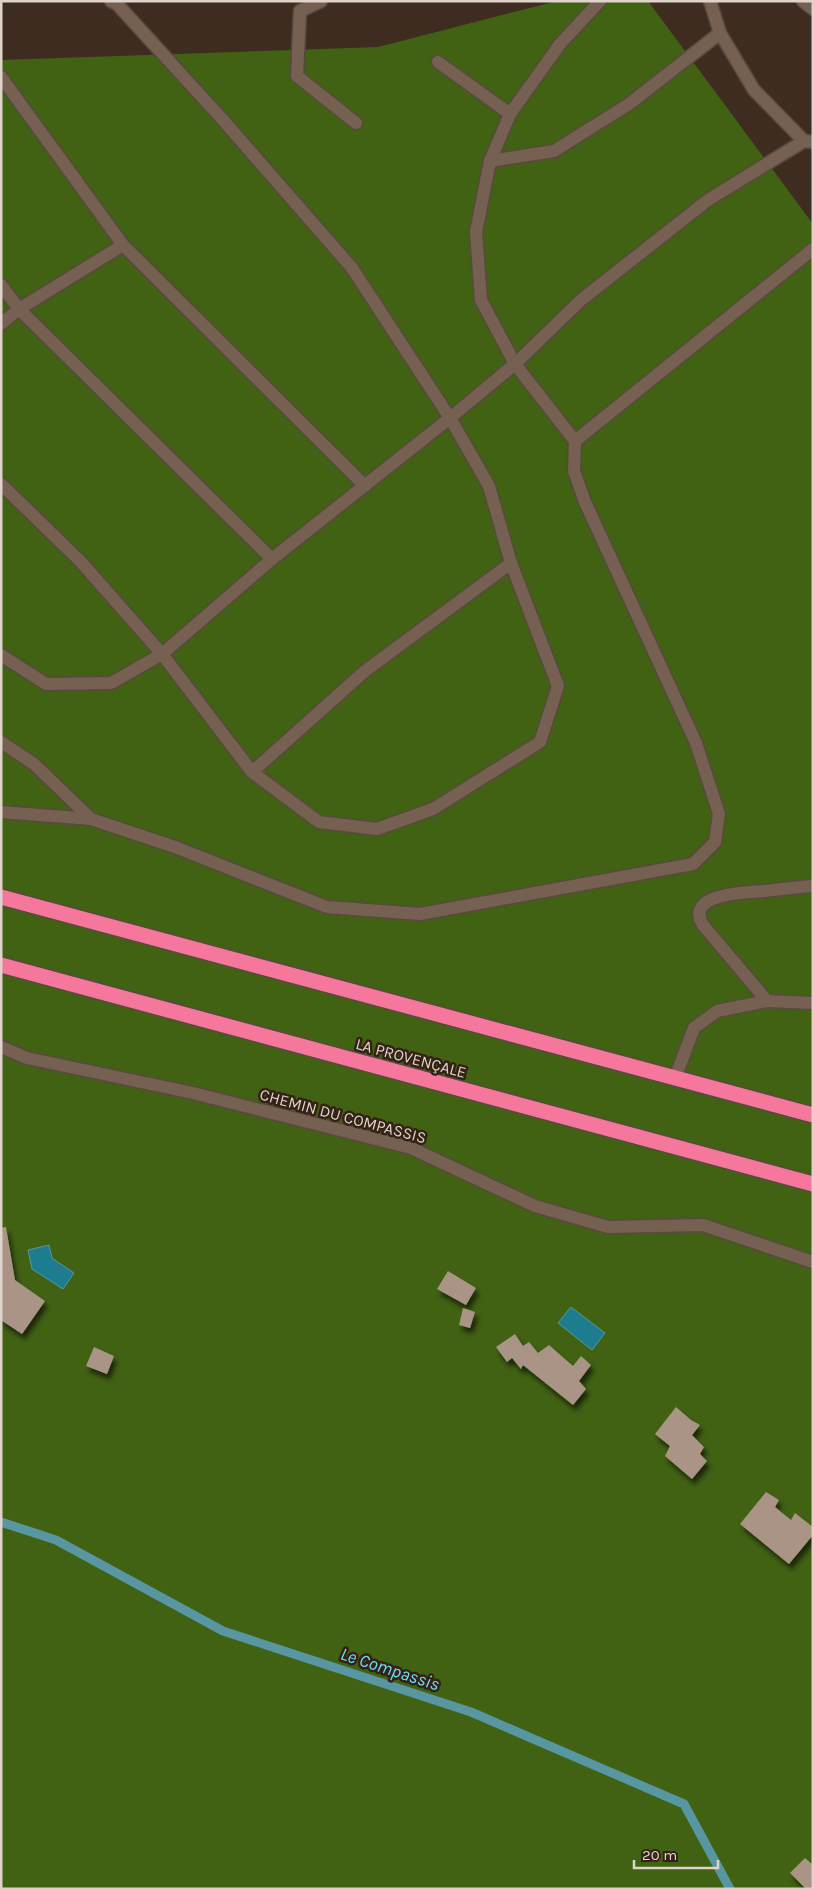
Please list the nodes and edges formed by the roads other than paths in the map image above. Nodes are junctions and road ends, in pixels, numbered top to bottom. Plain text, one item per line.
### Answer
1 (111, 1) edge
2 (320, 1) edge
3 (710, 1) edge
4 (803, 1) edge
5 (595, 2) edge
6 (813, 9) edge
7 (720, 33) junction
8 (438, 62) dead end
9 (1, 77) edge
10 (510, 114) junction
11 (356, 123) dead end
12 (808, 142) edge
13 (490, 161) junction
14 (123, 245) junction
15 (813, 249) edge
16 (1, 285) edge
17 (19, 310) junction
18 (1, 324) edge
19 (515, 364) junction
20 (450, 418) junction
21 (575, 441) junction
22 (1, 484) edge
23 (365, 486) junction
24 (272, 559) junction
25 (511, 563) junction
26 (162, 654) junction
27 (1, 655) edge
28 (1, 742) edge
29 (252, 772) junction
30 (1, 812) edge
31 (91, 819) junction
32 (813, 886) edge
33 (1, 896) edge
34 (1, 965) edge
35 (766, 1001) junction
36 (813, 1003) edge
37 (1, 1047) edge
38 (676, 1078) junction
39 (813, 1115) edge
40 (813, 1184) edge
41 (813, 1262) edge

1 - 20 street
2 - 11 street
3 - 7 street
4 - 6 street
5 - 10 street
7 - 12 street
7 - 13 street
8 - 10 street
9 - 14 street
10 - 13 street
12 - 19 street
13 - 19 street
14 - 17 street
14 - 23 street
15 - 21 street
16 - 17 street
17 - 18 street
17 - 24 street
19 - 20 street
19 - 21 street
20 - 23 street
20 - 25 street
21 - 31 street
22 - 26 street
23 - 24 street
24 - 26 street
25 - 29 street
25 - 29 street
26 - 27 street
26 - 29 street
28 - 31 street
30 - 31 street
32 - 35 street
33 - 38 highway
34 - 40 highway, LA PROVENÇALE
35 - 36 street
35 - 38 street
37 - 41 street, CHEMIN DU COMPASSIS
38 - 39 highway

